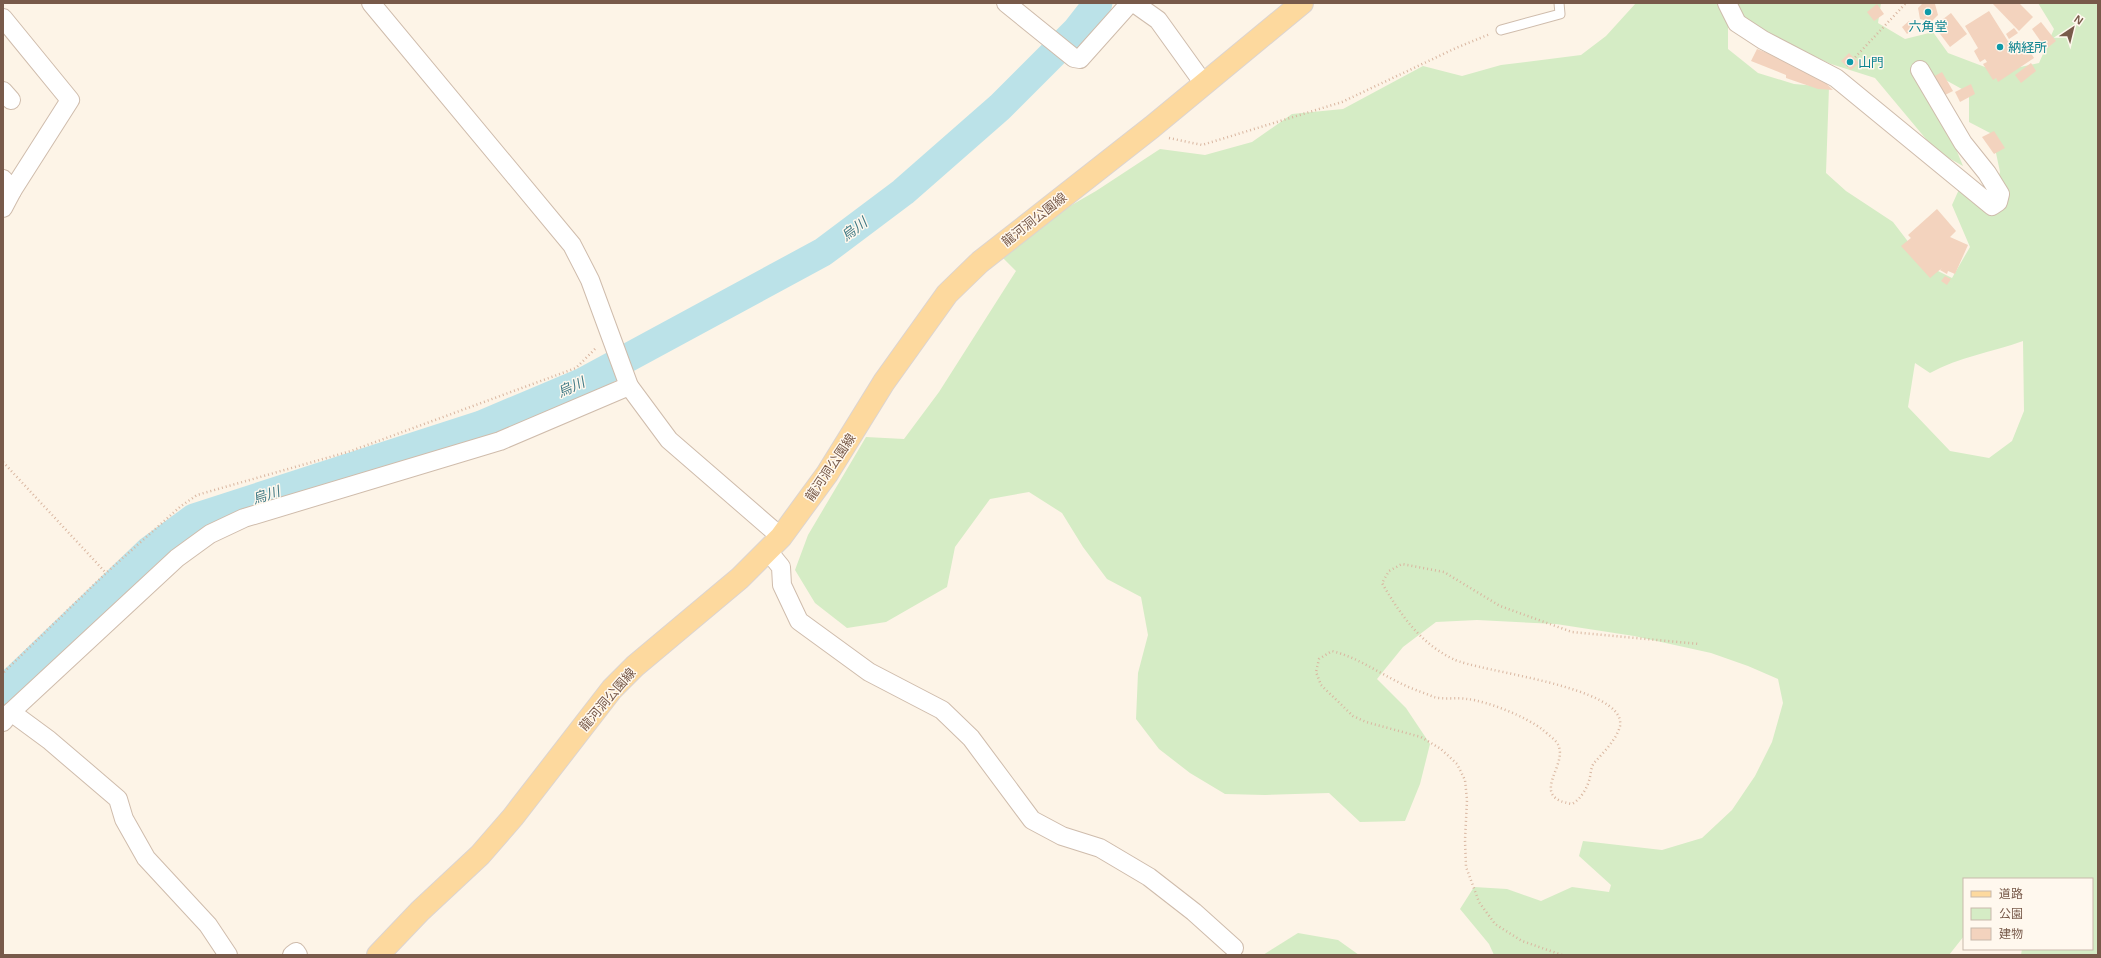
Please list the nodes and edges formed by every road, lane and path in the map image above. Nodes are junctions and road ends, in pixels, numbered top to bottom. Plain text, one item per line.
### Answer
1 (371, 3) edge
2 (1006, 3) edge
3 (1130, 3) edge
4 (1134, 3) edge
5 (1302, 3) edge
6 (1559, 3) edge
7 (1727, 3) edge
8 (1906, 3) edge
9 (3, 18) edge
10 (1501, 30) joint
11 (1920, 70) dead end
12 (1836, 78) junction
13 (1204, 84) junction
14 (1152, 127) junction
15 (8, 185) edge
16 (3, 208) edge
17 (627, 382) junction
18 (3, 462) edge
19 (774, 544) junction
20 (106, 573) dead end
21 (1699, 644) dead end
22 (7, 717) edge
23 (1234, 948) dead end
24 (228, 955) edge
25 (292, 955) edge
26 (298, 955) edge
27 (378, 955) edge
28 (1562, 955) edge

1 - 17 street
2 - 3 street
4 - 13 street
5 - 13 main road, 龍河洞公園線
6 - 10 lane
7 - 12 street
8 - 12 path
9 - 15 street
10 - 14 path
11 - 12 street
13 - 14 main road, 龍河洞公園線
14 - 19 main road, 龍河洞公園線
15 - 16 street
17 - 19 street
17 - 22 street
18 - 20 path
19 - 23 street
19 - 27 main road, 龍河洞公園線
21 - 28 path
22 - 24 street
25 - 26 street

